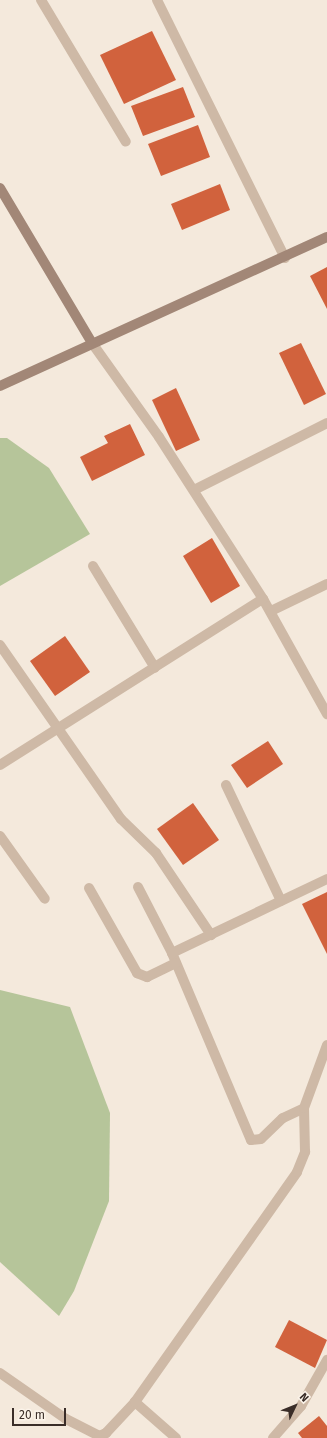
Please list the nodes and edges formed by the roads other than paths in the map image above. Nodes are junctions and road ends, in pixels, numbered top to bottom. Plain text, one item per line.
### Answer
1 (41, 0) edge
2 (157, 0) edge
3 (126, 142) dead end
4 (0, 188) edge
5 (3, 199) edge
6 (327, 237) edge
7 (285, 258) junction
8 (92, 343) junction
9 (0, 386) edge
10 (327, 423) edge
11 (194, 490) junction
12 (93, 566) dead end
13 (327, 584) edge
14 (263, 599) junction
15 (271, 612) junction
16 (0, 645) edge
17 (155, 668) junction
18 (327, 714) edge
19 (57, 730) junction
20 (0, 764) edge
21 (226, 785) dead end
22 (0, 836) edge
23 (327, 879) edge
24 (138, 887) dead end
25 (89, 888) dead end
26 (45, 899) dead end
27 (281, 901) junction
28 (211, 935) junction
29 (172, 953) junction
30 (176, 963) junction
31 (327, 1045) edge
32 (304, 1108) junction
33 (327, 1360) edge
34 (0, 1374) edge
35 (135, 1402) junction
36 (176, 1438) edge
37 (273, 1438) edge

1 - 3 street
2 - 7 street
4 - 5 street
5 - 8 street
6 - 7 street
7 - 8 street
8 - 9 street
8 - 11 street
10 - 11 street
11 - 14 street
12 - 17 street
13 - 15 street
14 - 15 street
14 - 17 street
15 - 18 street
16 - 19 street
17 - 19 street
19 - 20 street
19 - 28 street
21 - 27 street
22 - 26 street
23 - 27 street
24 - 29 street
25 - 30 street
27 - 28 street
28 - 29 street
29 - 30 street
30 - 32 street
31 - 32 street
32 - 35 street
33 - 37 street
34 - 35 street
35 - 36 street

